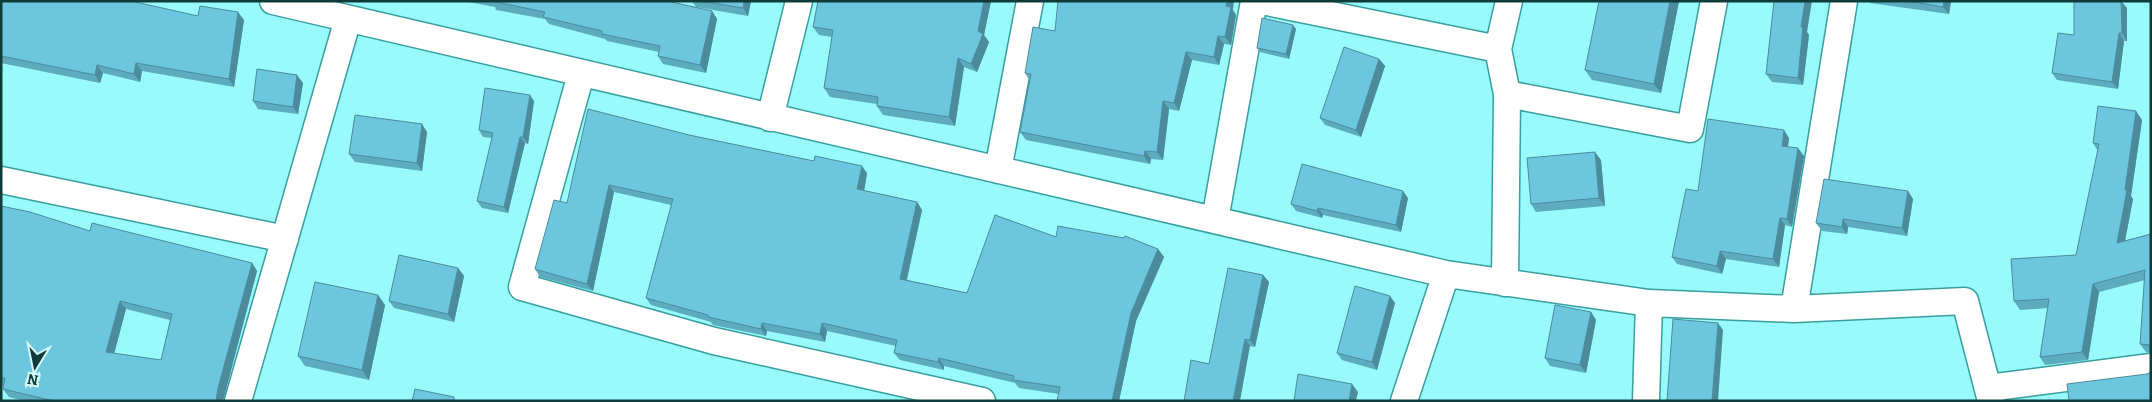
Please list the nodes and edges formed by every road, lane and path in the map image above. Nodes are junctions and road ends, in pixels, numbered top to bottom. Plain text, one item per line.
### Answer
1 (273, 1) edge
2 (798, 1) edge
3 (1030, 1) edge
4 (1254, 1) edge
5 (1262, 1) edge
6 (1509, 1) edge
7 (1714, 1) edge
8 (1844, 1) edge
9 (1312, 6) edge
10 (348, 19) junction
11 (1498, 49) junction
12 (581, 74) junction
13 (1507, 94) junction
14 (770, 118) junction
15 (998, 170) junction
16 (1, 180) edge
17 (1215, 220) junction
18 (285, 239) junction
19 (1446, 274) junction
20 (1505, 283) junction
21 (1648, 303) junction
22 (1794, 309) junction
23 (2151, 367) edge
24 (1990, 394) edge
25 (238, 401) edge
26 (982, 401) edge
27 (1404, 401) edge
28 (1646, 401) edge

1 - 10 street
2 - 14 street
3 - 15 street
4 - 17 street
5 - 9 street
6 - 11 street
7 - 13 street
8 - 22 street
9 - 11 street
10 - 12 street
10 - 18 street
11 - 13 street
12 - 14 street
12 - 26 street
13 - 20 street
14 - 15 street
15 - 17 street
16 - 18 street
17 - 19 street
18 - 25 street
19 - 20 street
19 - 27 street
20 - 21 street
21 - 22 street
21 - 28 street
22 - 24 street
23 - 24 street

